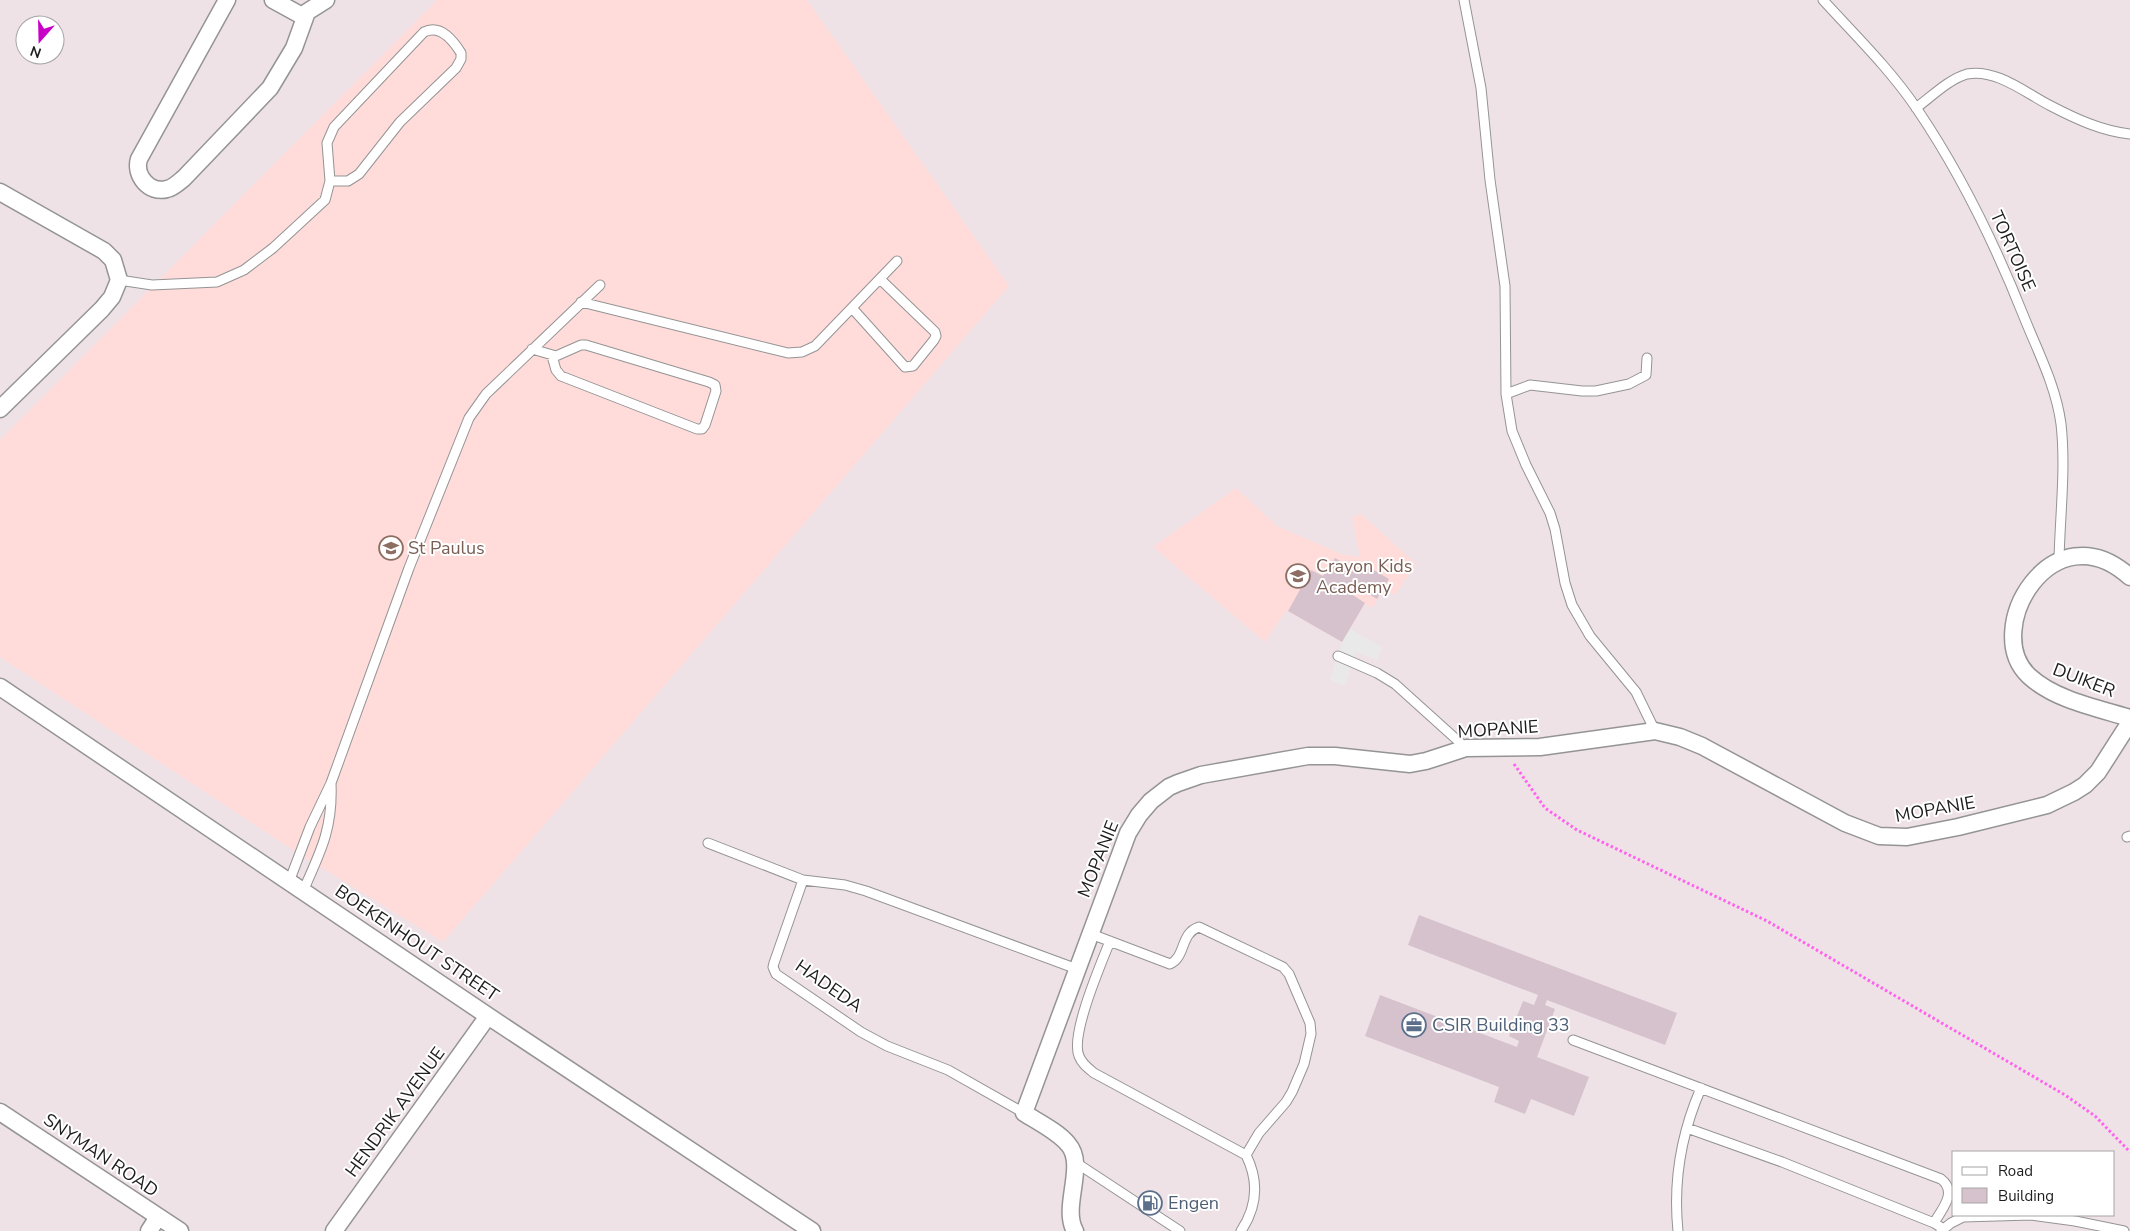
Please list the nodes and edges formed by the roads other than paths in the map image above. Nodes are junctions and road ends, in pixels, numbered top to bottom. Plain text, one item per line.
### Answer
1 (227, 0) edge
2 (273, 0) edge
3 (295, 0) edge
4 (326, 0) edge
5 (1464, 0) edge
6 (1823, 0) edge
7 (308, 12) junction
8 (1916, 108) junction
9 (2130, 134) edge
10 (330, 181) junction
11 (0, 192) edge
12 (897, 261) dead end
13 (880, 279) junction
14 (119, 280) junction
15 (600, 285) dead end
16 (581, 302) junction
17 (852, 308) junction
18 (532, 349) junction
19 (552, 356) junction
20 (1647, 358) dead end
21 (1506, 394) junction
22 (0, 409) edge
23 (2059, 560) junction
24 (2130, 577) edge
25 (1338, 656) dead end
26 (0, 687) edge
27 (2130, 720) edge
28 (1655, 731) junction
29 (1466, 748) junction
30 (331, 783) junction
31 (708, 843) dead end
32 (803, 880) junction
33 (296, 887) junction
34 (1090, 934) junction
35 (1110, 941) junction
36 (1077, 969) junction
37 (488, 1016) junction
38 (1573, 1040) dead end
39 (1701, 1088) junction
40 (0, 1112) edge
41 (1024, 1113) junction
42 (1687, 1128) junction
43 (1246, 1155) junction
44 (1075, 1162) junction
45 (1998, 1216) edge
46 (2040, 1216) edge
47 (1934, 1223) junction
48 (154, 1224) edge
49 (1942, 1230) edge
50 (180, 1231) edge
51 (334, 1231) edge
52 (812, 1231) edge
53 (1075, 1231) edge
54 (1180, 1231) edge
55 (1241, 1231) edge
56 (1678, 1231) edge
57 (2124, 1231) edge

1 - 7 street
2 - 7 street
3 - 7 street
4 - 7 street
5 - 21 lane
6 - 8 lane, TORTOISE
8 - 9 lane
8 - 23 lane, TORTOISE
10 - 10 lane
10 - 14 lane
11 - 14 street
12 - 13 lane
13 - 17 lane
13 - 17 lane
14 - 22 street
15 - 16 lane
16 - 17 lane
16 - 18 lane
18 - 19 lane
18 - 30 lane
19 - 19 lane
20 - 21 lane
21 - 28 lane
23 - 24 street
23 - 27 street, DUIKER
25 - 29 lane
26 - 33 street, BOEKENHOUT STREET
27 - 28 street, MOPANIE
28 - 29 street, MOPANIE
29 - 34 street, MOPANIE
30 - 33 lane
30 - 33 lane
31 - 32 lane
32 - 36 lane
32 - 41 lane, HADEDA
33 - 37 street, BOEKENHOUT STREET
34 - 35 lane
34 - 36 street, MOPANIE
35 - 43 lane
35 - 43 lane
36 - 41 street, MOPANIE
37 - 51 street, HENDRIK AVENUE
37 - 52 street, BOEKENHOUT STREET
38 - 39 lane
39 - 42 lane
39 - 47 lane
40 - 48 street, SNYMAN ROAD
41 - 44 street, HADEDA
42 - 47 lane
42 - 56 lane
43 - 55 lane
44 - 53 street
44 - 54 lane
45 - 49 lane
46 - 57 lane
47 - 49 lane
48 - 50 street, SNYMAN ROAD

